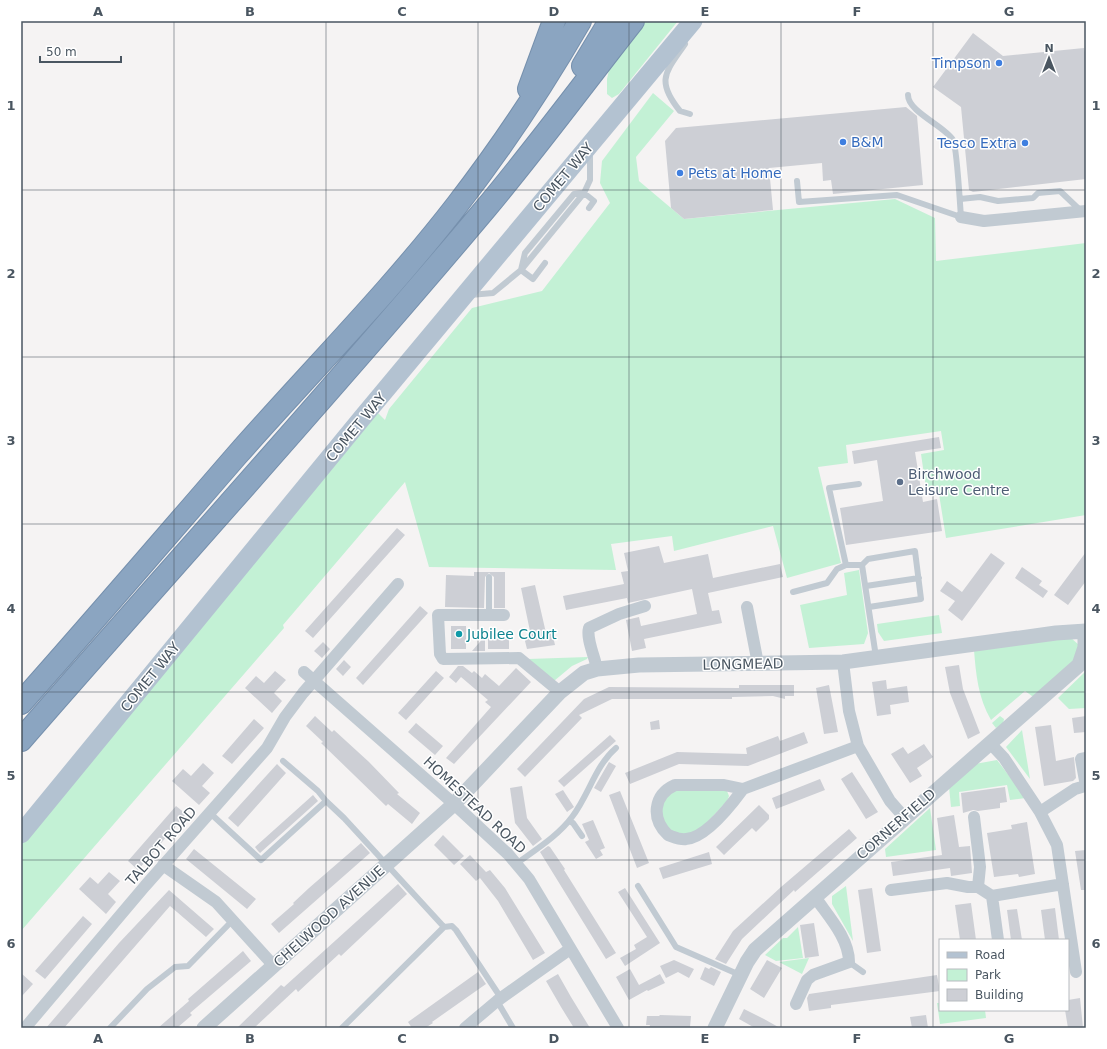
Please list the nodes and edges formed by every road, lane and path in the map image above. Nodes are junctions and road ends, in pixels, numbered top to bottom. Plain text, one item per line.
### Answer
1 (554, 21) edge
2 (580, 21) edge
3 (610, 21) edge
4 (633, 21) edge
5 (701, 21) edge
6 (695, 24) edge
7 (688, 40) dead end
8 (908, 95) dead end
9 (690, 114) dead end
10 (518, 122) junction
11 (589, 145) junction
12 (797, 181) dead end
13 (584, 193) junction
14 (960, 199) junction
15 (488, 205) junction
16 (589, 208) dead end
17 (1083, 211) edge
18 (960, 217) junction
19 (546, 263) dead end
20 (521, 270) junction
21 (466, 295) junction
22 (859, 484) dead end
23 (846, 565) junction
24 (862, 565) junction
25 (490, 577) dead end
26 (919, 578) junction
27 (398, 584) dead end
28 (866, 586) junction
29 (793, 592) dead end
30 (645, 606) dead end
31 (747, 607) dead end
32 (869, 607) junction
33 (489, 615) junction
34 (504, 615) dead end
35 (1085, 631) edge
36 (876, 659) junction
37 (843, 662) junction
38 (758, 664) junction
39 (596, 669) junction
40 (304, 672) dead end
41 (314, 680) junction
42 (560, 692) junction
43 (21, 703) edge
44 (21, 740) edge
45 (990, 743) junction
46 (858, 746) junction
47 (616, 748) dead end
48 (1086, 758) edge
49 (283, 761) dead end
50 (1085, 786) edge
51 (743, 789) junction
52 (326, 801) junction
53 (454, 804) junction
54 (1040, 812) junction
55 (210, 813) junction
56 (904, 817) junction
57 (974, 817) dead end
58 (569, 821) junction
59 (21, 834) edge
60 (582, 836) dead end
61 (516, 864) junction
62 (163, 865) junction
63 (388, 865) junction
64 (1063, 884) junction
65 (638, 886) dead end
66 (978, 887) junction
67 (891, 890) dead end
68 (992, 896) junction
69 (815, 897) junction
70 (233, 920) junction
71 (444, 927) junction
72 (998, 939) edge
73 (570, 949) junction
74 (694, 955) junction
75 (691, 962) dead end
76 (849, 962) junction
77 (274, 966) junction
78 (863, 972) dead end
79 (1077, 972) edge
80 (740, 975) junction
81 (499, 1000) junction
82 (796, 1004) dead end
83 (25, 1028) edge
84 (110, 1028) edge
85 (204, 1028) edge
86 (342, 1028) edge
87 (465, 1028) edge
88 (513, 1028) edge
89 (618, 1028) edge
90 (715, 1028) edge

1 - 10 highway
2 - 10 highway
3 - 15 highway
4 - 15 highway
5 - 6 lane
6 - 11 main road, COMET WAY
7 - 9 lane
8 - 14 lane
10 - 43 highway
11 - 13 lane
11 - 21 main road, COMET WAY
12 - 18 lane
13 - 16 lane
13 - 20 lane
14 - 17 lane
14 - 18 lane
15 - 44 highway
17 - 18 street
19 - 20 lane
20 - 21 lane
21 - 59 main road, COMET WAY
22 - 23 lane
23 - 24 lane
23 - 29 lane
24 - 26 lane
24 - 28 lane
25 - 33 lane
26 - 28 lane
26 - 32 lane
27 - 41 street, TALBOT ROAD
28 - 32 lane
30 - 39 street
31 - 38 street
32 - 36 lane
33 - 34 street
33 - 42 street
35 - 36 street, LONGMEAD
35 - 45 street, CORNERFIELD
36 - 37 street, LONGMEAD
37 - 38 street, LONGMEAD
37 - 46 street
38 - 39 street, LONGMEAD
39 - 42 street, LONGMEAD
40 - 41 street, HOMESTEAD ROAD
41 - 53 street, HOMESTEAD ROAD
41 - 55 street, TALBOT ROAD
42 - 53 street, LONGMEAD
45 - 54 street
45 - 56 street, CORNERFIELD
46 - 51 street
46 - 56 street
47 - 58 lane
48 - 50 street
49 - 52 lane
50 - 54 street
51 - 51 street
52 - 55 lane
52 - 63 lane
53 - 61 street, HOMESTEAD ROAD
53 - 63 street, CHELWOOD AVENUE
54 - 64 street
55 - 62 street, TALBOT ROAD
56 - 69 street, CORNERFIELD
57 - 66 street
58 - 60 lane
58 - 61 lane
61 - 73 street, HOMESTEAD ROAD
62 - 70 street
62 - 83 street, TALBOT ROAD
63 - 71 lane
63 - 77 street, CHELWOOD AVENUE
64 - 68 street
64 - 79 street
65 - 74 lane
66 - 67 street
66 - 68 street
68 - 72 street
69 - 76 street
69 - 80 street, CORNERFIELD
70 - 77 street
70 - 84 lane
71 - 81 lane
71 - 86 lane
73 - 81 street
73 - 89 street, HOMESTEAD ROAD
74 - 75 lane
74 - 80 lane
76 - 78 lane
76 - 82 street
77 - 85 street, CHELWOOD AVENUE
80 - 90 street, CORNERFIELD
81 - 87 street
81 - 88 lane

